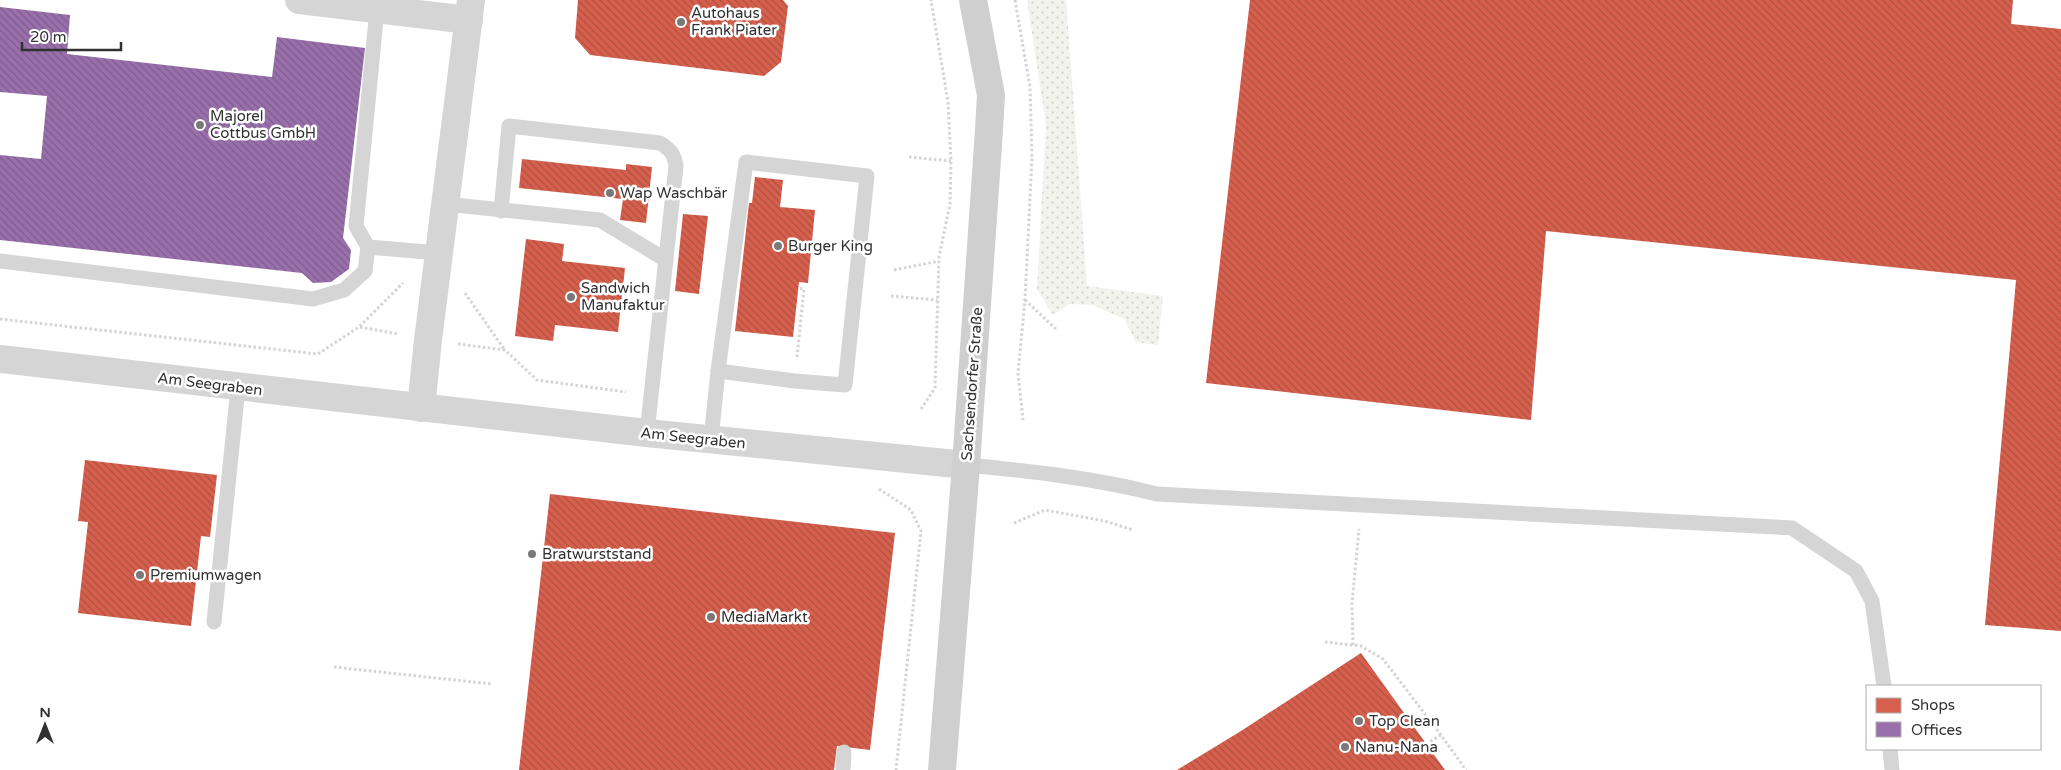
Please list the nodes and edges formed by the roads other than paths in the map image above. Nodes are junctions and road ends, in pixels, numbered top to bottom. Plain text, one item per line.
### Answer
1 (299, 0) edge
2 (973, 0) edge
3 (377, 9) junction
4 (470, 10) edge
5 (445, 204) junction
6 (500, 211) junction
7 (368, 246) junction
8 (439, 252) junction
9 (666, 260) junction
10 (0, 261) edge
11 (0, 359) edge
12 (718, 371) junction
13 (238, 388) junction
14 (421, 408) junction
15 (647, 433) junction
16 (711, 439) junction
17 (966, 465) junction
18 (214, 622) dead end
19 (1884, 685) edge
20 (1890, 750) edge
21 (844, 752) dead end
22 (842, 770) edge
23 (942, 770) edge
24 (1892, 770) edge

1 - 3 street
2 - 17 main road, Sachsendorfer Straße
3 - 4 street
3 - 7 lane
4 - 5 street
5 - 6 lane
5 - 8 street
6 - 9 lane
6 - 9 lane
7 - 8 lane
7 - 10 lane
8 - 14 street
9 - 15 lane
11 - 13 street, Am Seegraben
12 - 12 lane
12 - 16 lane
13 - 14 street, Am Seegraben
13 - 18 lane
14 - 15 street, Am Seegraben
15 - 16 street, Am Seegraben
16 - 17 street, Am Seegraben
17 - 19 lane
17 - 23 main road, Sachsendorfer Straße
20 - 24 lane
21 - 22 lane

